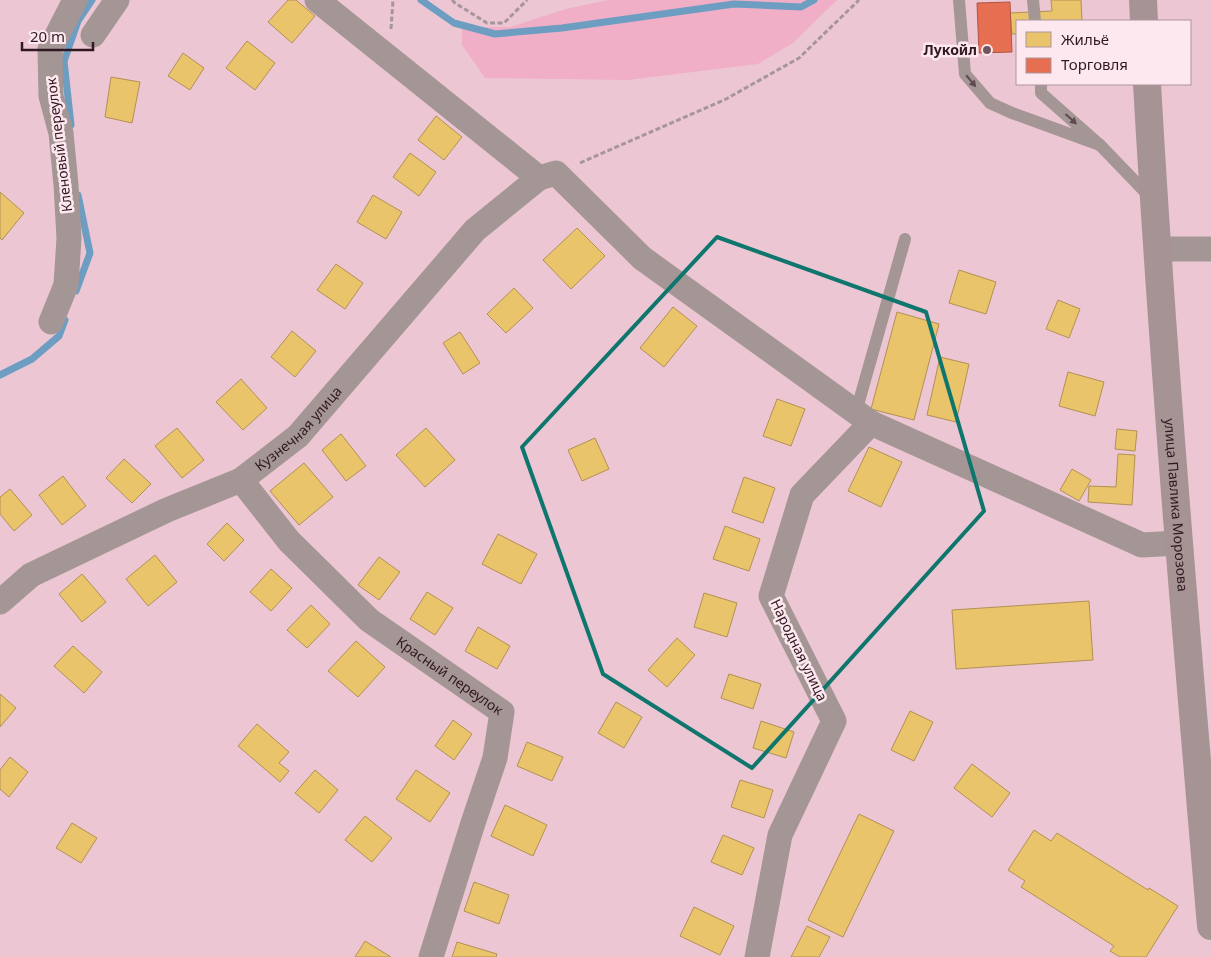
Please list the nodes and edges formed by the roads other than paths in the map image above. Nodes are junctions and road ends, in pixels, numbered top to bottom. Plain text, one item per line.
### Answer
1 (75, 0) edge
2 (116, 0) edge
3 (317, 0) edge
4 (959, 0) edge
5 (1034, 0) edge
6 (1143, 0) edge
7 (1035, 20) edge
8 (1144, 20) edge
9 (93, 35) dead end
10 (1041, 85) edge
11 (1147, 85) edge
12 (1100, 145) junction
13 (548, 175) junction
14 (1154, 201) junction
15 (905, 239) dead end
16 (1211, 249) edge
17 (1157, 250) junction
18 (51, 322) dead end
19 (864, 418) junction
20 (241, 480) junction
21 (1179, 543) junction
22 (0, 602) edge
23 (1211, 926) edge
24 (431, 957) edge
25 (757, 957) edge

1 - 18 street, Кленовый переулок
2 - 9 street
3 - 13 street
4 -> 12 lane
5 - 7 lane
6 - 8 street
10 -> 12 lane
11 - 14 street, улица Павлика Морозова
12 - 14 lane
13 - 19 street
13 - 20 street, Кузнечная улица
14 - 17 street, улица Павлика Морозова
15 - 19 lane
16 - 17 street
17 - 21 street, улица Павлика Морозова
19 - 21 street
19 - 25 street, Народная улица
20 - 22 street, Кузнечная улица
20 - 24 street, Красный переулок
21 - 23 street, улица Павлика Морозова

